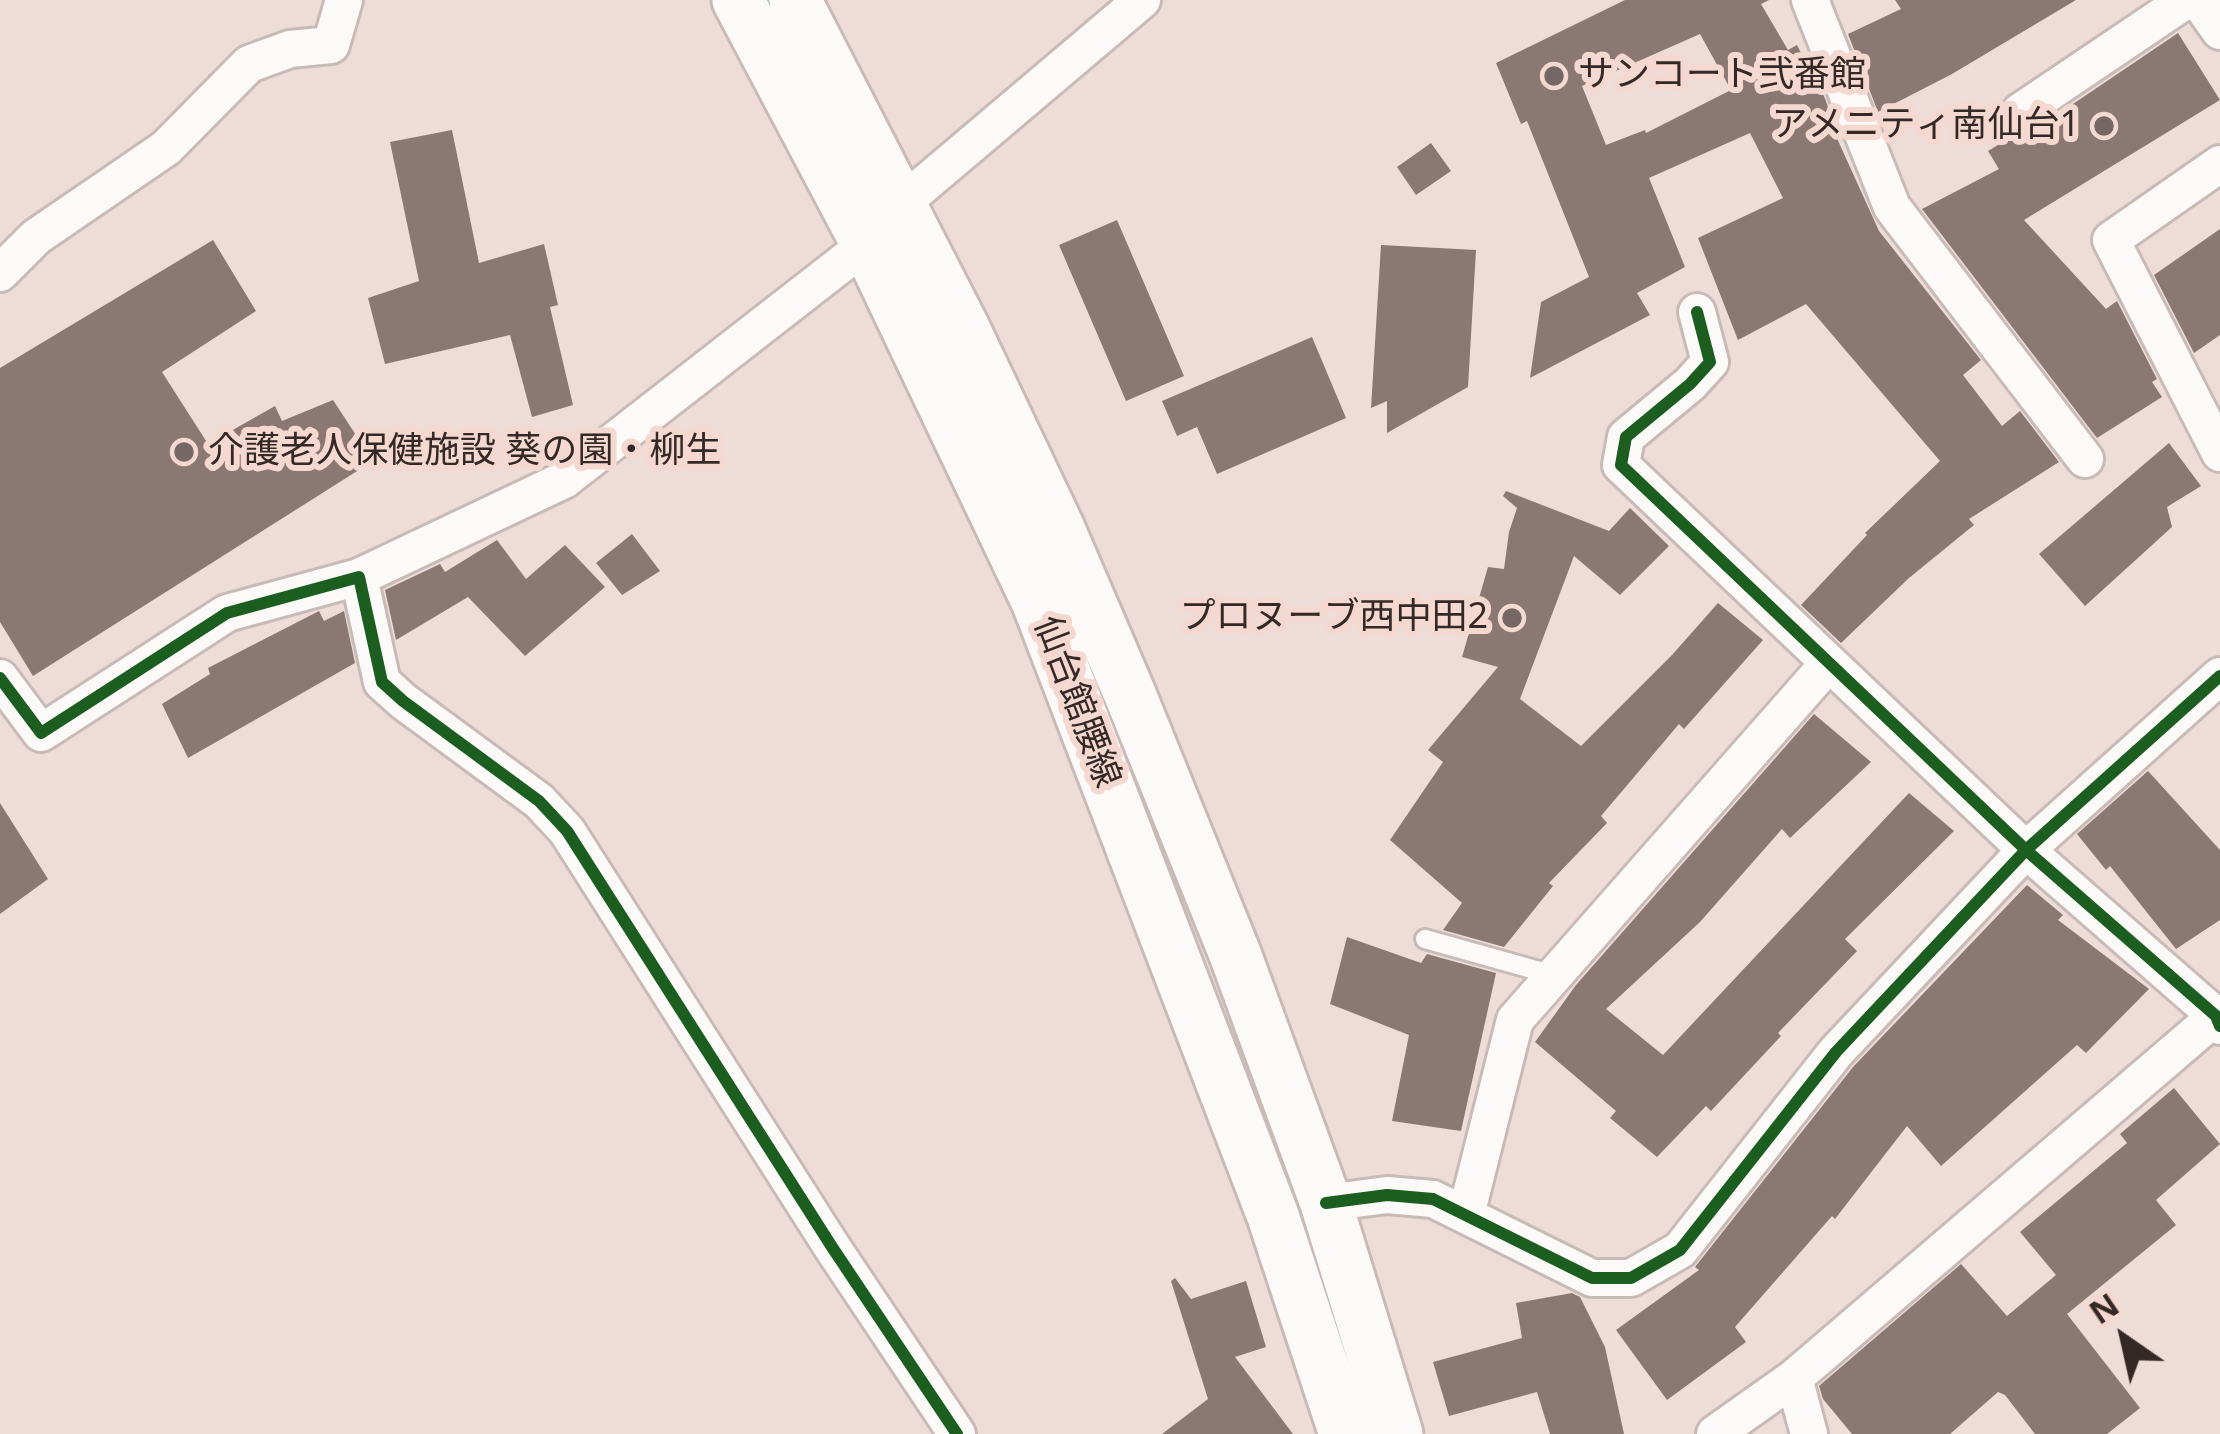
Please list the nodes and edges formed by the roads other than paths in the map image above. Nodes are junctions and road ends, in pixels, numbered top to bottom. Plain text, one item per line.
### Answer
1 (344, 0) edge
2 (737, 0) edge
3 (795, 0) edge
4 (1142, 0) edge
5 (1810, 0) edge
6 (2186, 0) edge
7 (2198, 0) edge
8 (2220, 32) edge
9 (2020, 112) dead end
10 (2220, 164) edge
11 (901, 204) junction
12 (867, 244) junction
13 (0, 273) edge
14 (1697, 313) dead end
15 (2220, 453) edge
16 (2086, 459) dead end
17 (359, 577) junction
18 (1829, 662) junction
19 (2220, 676) edge
20 (0, 678) edge
21 (2026, 850) junction
22 (1425, 939) dead end
23 (1558, 976) junction
24 (2219, 1018) edge
25 (1326, 1203) junction
26 (1466, 1215) junction
27 (1794, 1378) junction
28 (957, 1434) edge
29 (1345, 1434) edge
30 (1397, 1434) edge
31 (1715, 1434) edge
32 (1809, 1434) edge

1 - 13 street
2 - 12 main road, 仙台館腰線
3 - 11 main road, 仙台館腰線
4 - 11 street
5 - 16 street
6 - 9 street
7 - 8 street
10 - 15 street
11 - 25 main road, 仙台館腰線
12 - 17 street
12 - 29 main road, 仙台館腰線
14 - 18 street
17 - 20 street
17 - 28 street
18 - 21 street
18 - 23 street
19 - 21 street
21 - 24 street
21 - 26 street
22 - 23 lane
23 - 26 street
24 - 27 street
25 - 26 street
25 - 30 main road, 仙台館腰線
27 - 31 street
27 - 32 street

